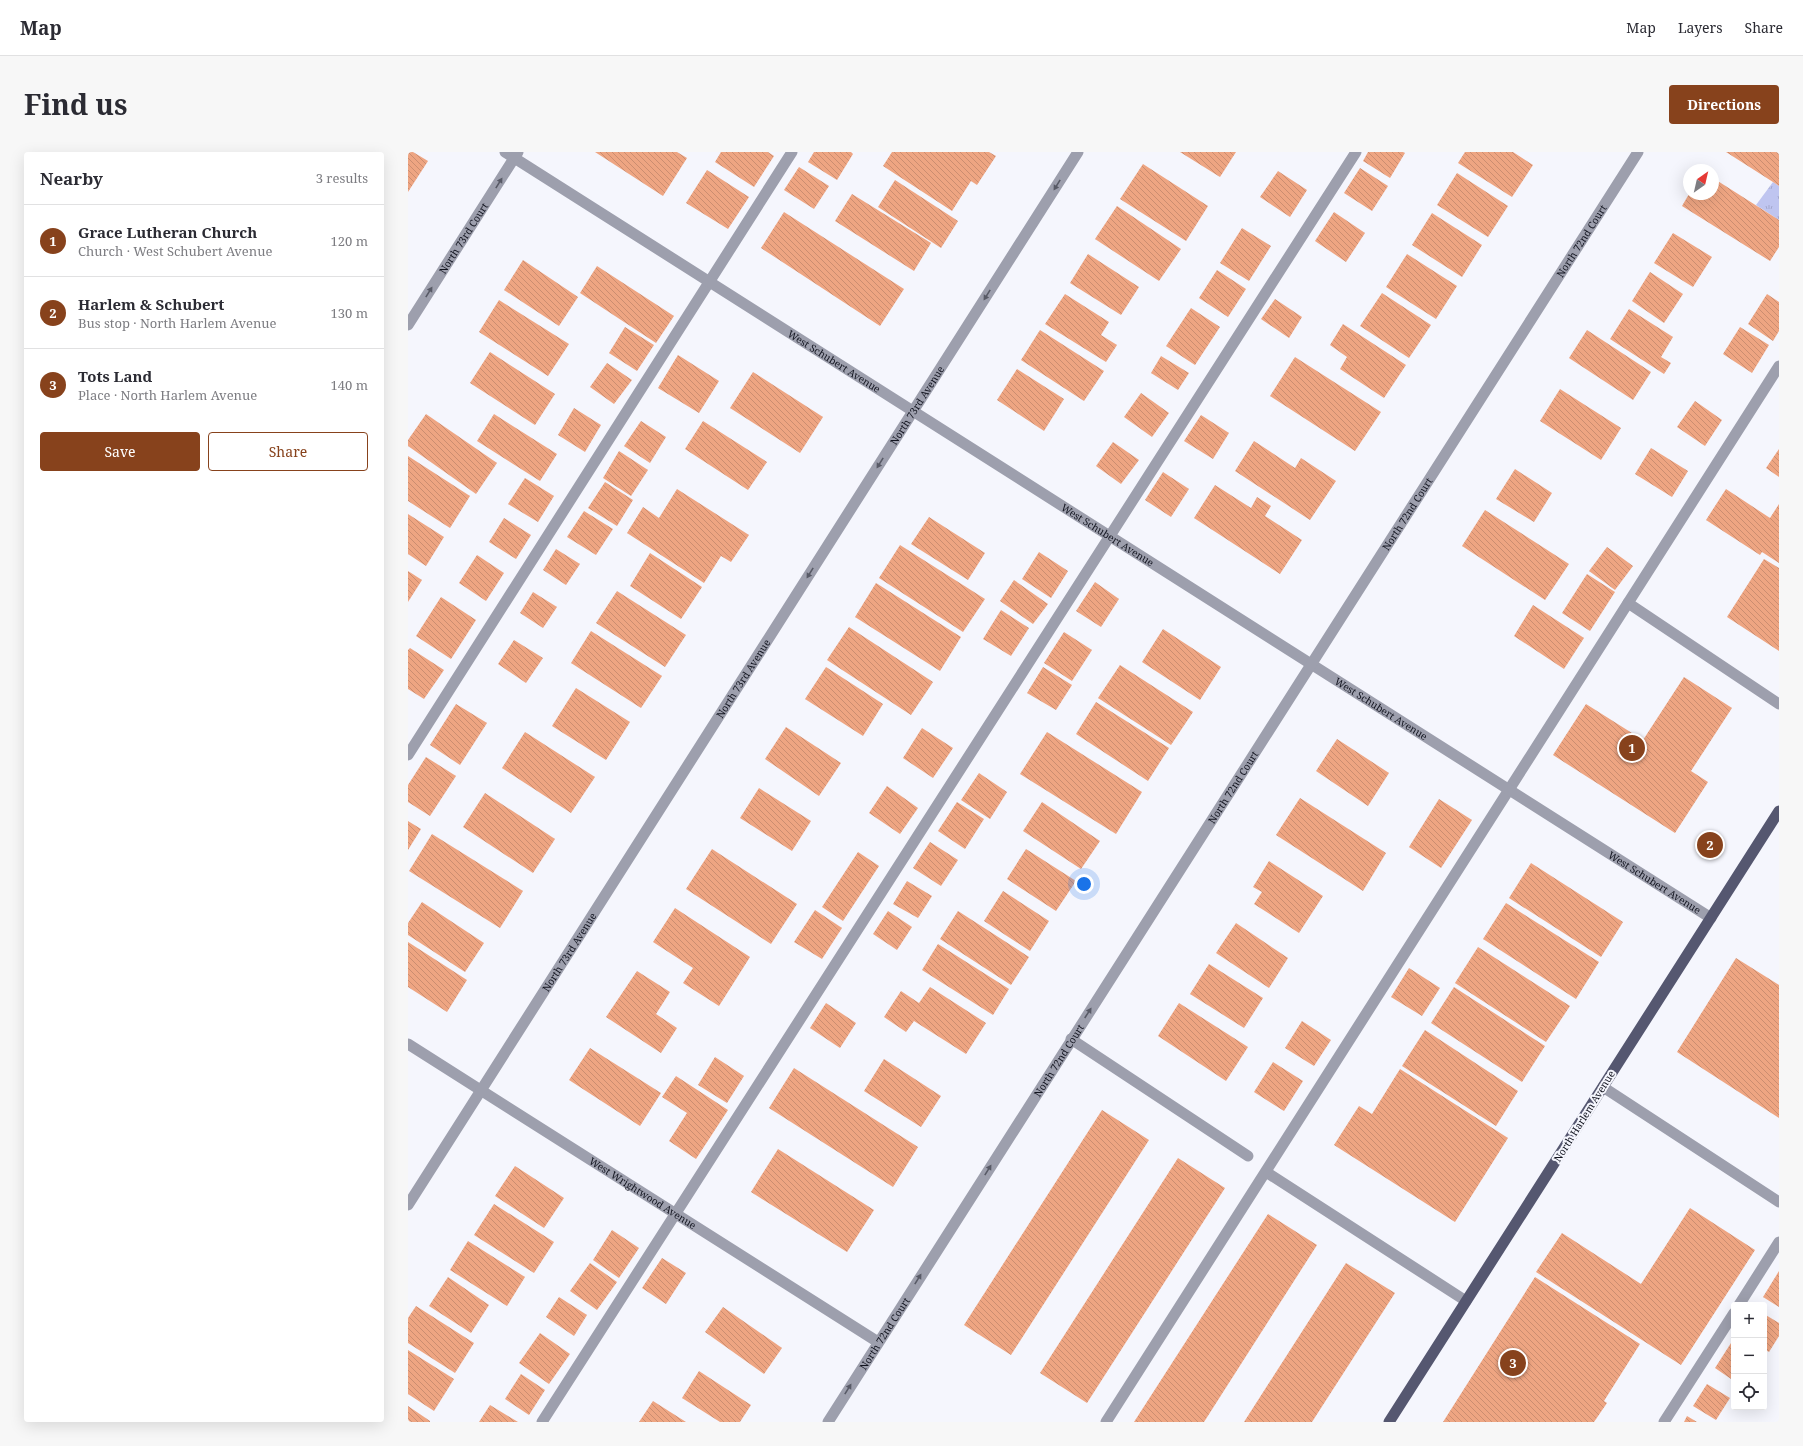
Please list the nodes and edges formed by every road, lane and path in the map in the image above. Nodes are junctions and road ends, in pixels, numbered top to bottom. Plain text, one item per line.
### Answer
1 (792, 152) edge
2 (1078, 152) edge
3 (1356, 152) edge
4 (1638, 152) edge
5 (513, 154) edge
6 (710, 282) junction
7 (408, 325) edge
8 (1779, 366) edge
9 (913, 411) junction
10 (1110, 536) junction
11 (1628, 603) junction
12 (1311, 664) junction
13 (1779, 704) edge
14 (408, 755) edge
15 (1509, 790) junction
16 (1779, 810) edge
17 (1711, 918) junction
18 (1071, 1039) junction
19 (408, 1044) edge
20 (1603, 1087) junction
21 (481, 1090) junction
22 (1248, 1156) dead end
23 (1266, 1172) junction
24 (1779, 1202) edge
25 (408, 1205) edge
26 (676, 1213) junction
27 (1779, 1242) edge
28 (1466, 1301) junction
29 (1741, 1302) edge
30 (1731, 1318) edge
31 (878, 1342) junction
32 (542, 1422) edge
33 (828, 1422) edge
34 (1106, 1422) edge
35 (1389, 1422) edge
36 (1664, 1422) edge

1 - 6 street
2 -> 9 street, North 73rd Avenue
3 - 10 street
4 - 12 street, North 72nd Court
5 - 6 street, West Schubert Avenue
7 -> 5 street, North 73rd Court
6 - 9 street, West Schubert Avenue
6 - 14 street
8 - 11 street
9 - 10 street, West Schubert Avenue
9 -> 21 street, North 73rd Avenue
10 - 12 street, West Schubert Avenue
10 - 26 street
11 - 13 street
11 - 15 street
12 - 15 street, West Schubert Avenue
18 -> 12 street, North 72nd Court
15 - 17 street, West Schubert Avenue
15 - 23 street
16 - 17 main road, North Harlem Avenue
17 - 20 main road, North Harlem Avenue
18 - 22 street
31 -> 18 street, North 72nd Court
19 - 21 street, West Wrightwood Avenue
20 - 24 street
20 - 28 main road, North Harlem Avenue
21 - 25 street, North 73rd Avenue
21 - 26 street, West Wrightwood Avenue
23 - 28 street
23 - 34 street
26 - 31 street, West Wrightwood Avenue
26 - 32 street
27 - 29 street
28 - 35 main road, North Harlem Avenue
30 - 36 street
33 -> 31 street, North 72nd Court

